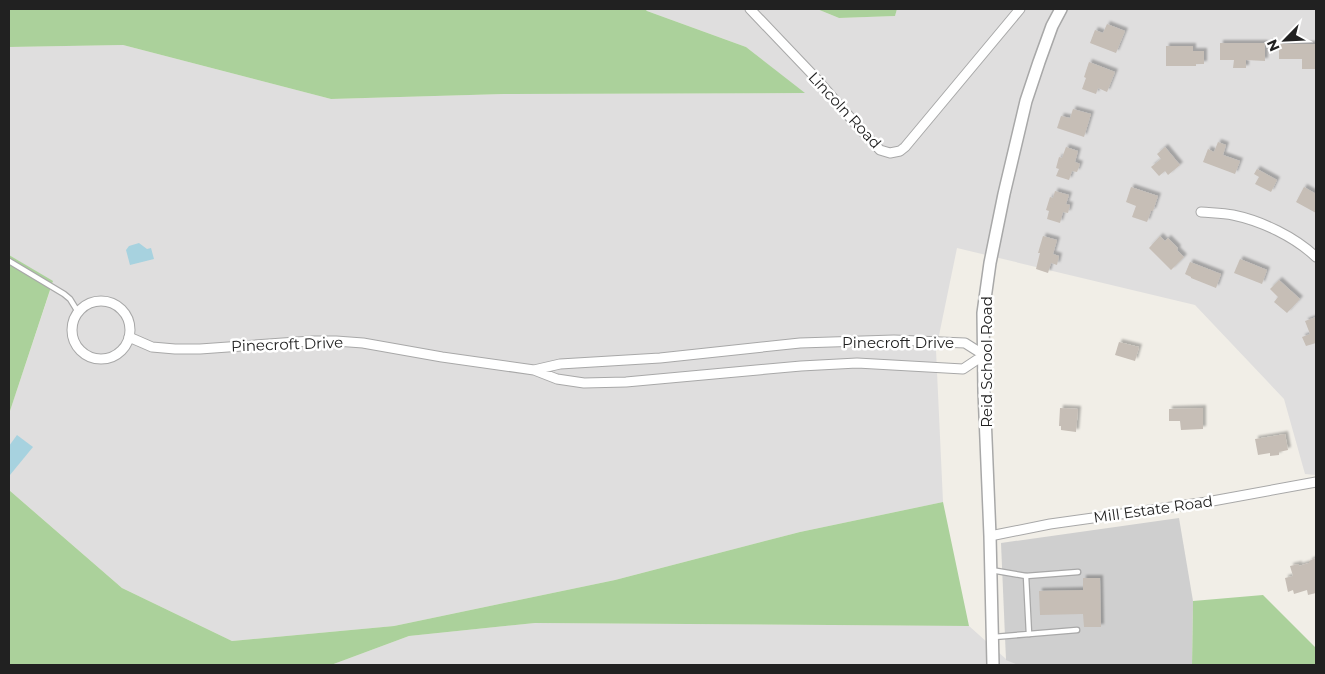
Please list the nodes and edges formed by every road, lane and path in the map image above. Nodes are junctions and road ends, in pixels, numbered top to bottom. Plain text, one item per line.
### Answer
1 (750, 9) edge
2 (1020, 9) edge
3 (1061, 9) edge
4 (1201, 212) dead end
5 (1316, 257) edge
6 (9, 261) edge
7 (78, 312) junction
8 (129, 337) junction
9 (984, 354) junction
10 (534, 370) junction
11 (1316, 482) edge
12 (990, 536) junction
13 (991, 570) junction
14 (1078, 572) dead end
15 (1026, 576) junction
16 (1078, 630) dead end
17 (1029, 634) junction
18 (993, 637) junction
19 (993, 665) edge

1 - 2 street, Lincoln Road
3 - 9 street, Reid School Road
4 - 5 street
6 - 7 lane
7 - 8 street
7 - 8 street
8 - 10 street, Pinecroft Drive
9 - 10 street, Pinecroft Drive
9 - 10 street, Pinecroft Drive
9 - 12 street, Reid School Road
11 - 12 street, Mill Estate Road
12 - 13 street, Reid School Road
13 - 15 lane
13 - 18 street, Reid School Road
14 - 15 lane
15 - 17 lane
16 - 17 lane
17 - 18 lane
18 - 19 street, Reid School Road

